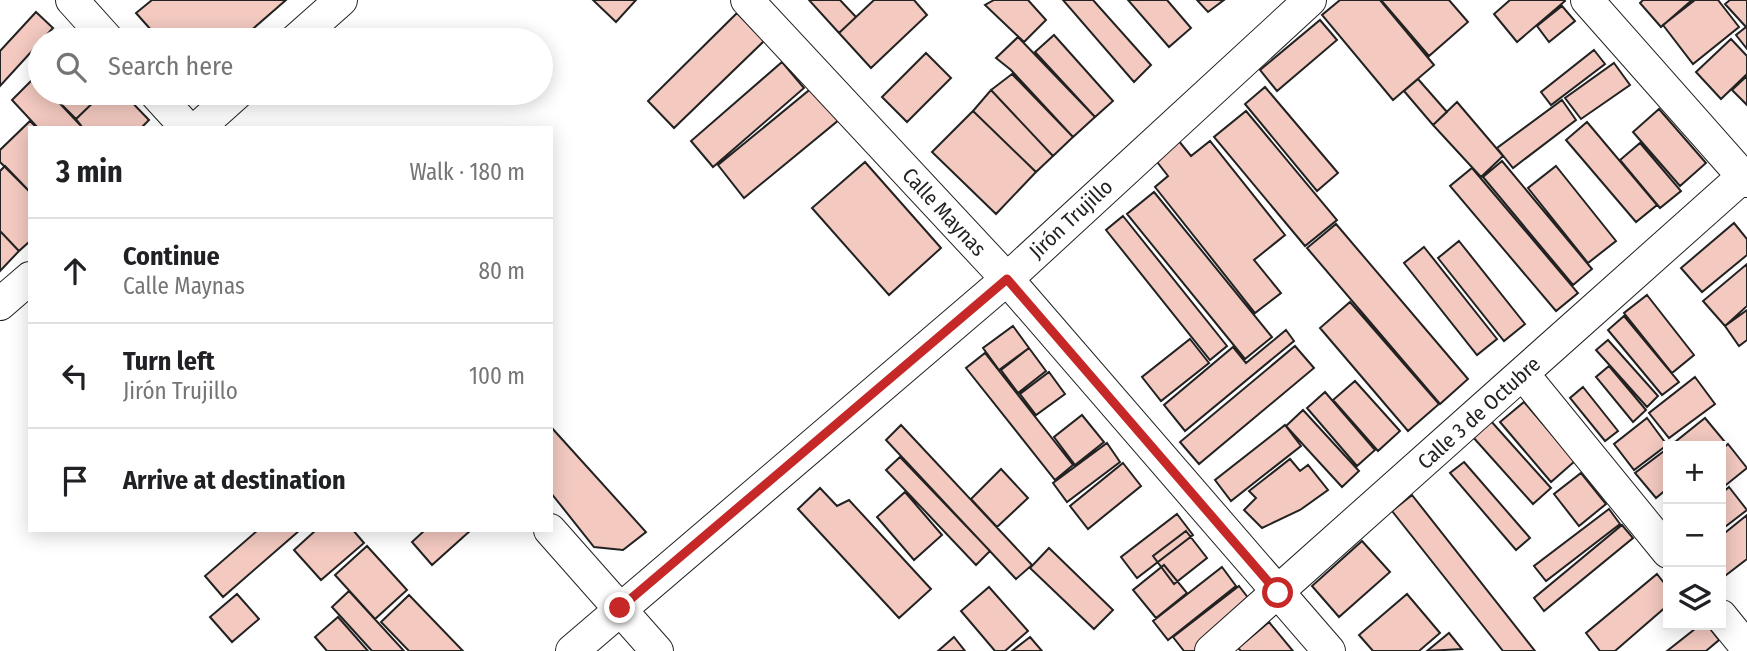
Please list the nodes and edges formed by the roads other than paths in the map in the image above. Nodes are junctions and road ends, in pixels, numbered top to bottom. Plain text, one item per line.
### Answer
1 (72, 0) edge
2 (341, 0) edge
3 (747, 0) edge
4 (1310, 0) edge
5 (1587, 0) edge
6 (97, 28) edge
7 (310, 28) edge
8 (166, 105) edge
9 (224, 105) edge
10 (185, 126) edge
11 (200, 126) edge
12 (1746, 177) edge
13 (1007, 279) junction
14 (28, 280) edge
15 (0, 304) edge
16 (1523, 374) junction
17 (552, 532) edge
18 (1663, 546) edge
19 (1278, 593) junction
20 (620, 608) junction
21 (1726, 622) edge
22 (1747, 648) edge
23 (572, 651) edge
24 (657, 651) edge
25 (1210, 651) edge
26 (1329, 651) edge

1 - 6 street
2 - 7 street
3 - 13 street, Calle Maynas
4 - 13 street, Jirón Trujillo
5 - 12 street
8 - 10 street
9 - 11 street
12 - 16 street, Calle 3 de Octubre
13 - 19 street, Calle Maynas
13 - 20 street, Jirón Trujillo
14 - 15 street
16 - 18 street
16 - 19 street, Calle 3 de Octubre
17 - 20 street
19 - 25 street, Calle 3 de Octubre
19 - 26 street, Calle Maynas
20 - 23 street, Jirón Trujillo
20 - 24 street
21 - 22 street

